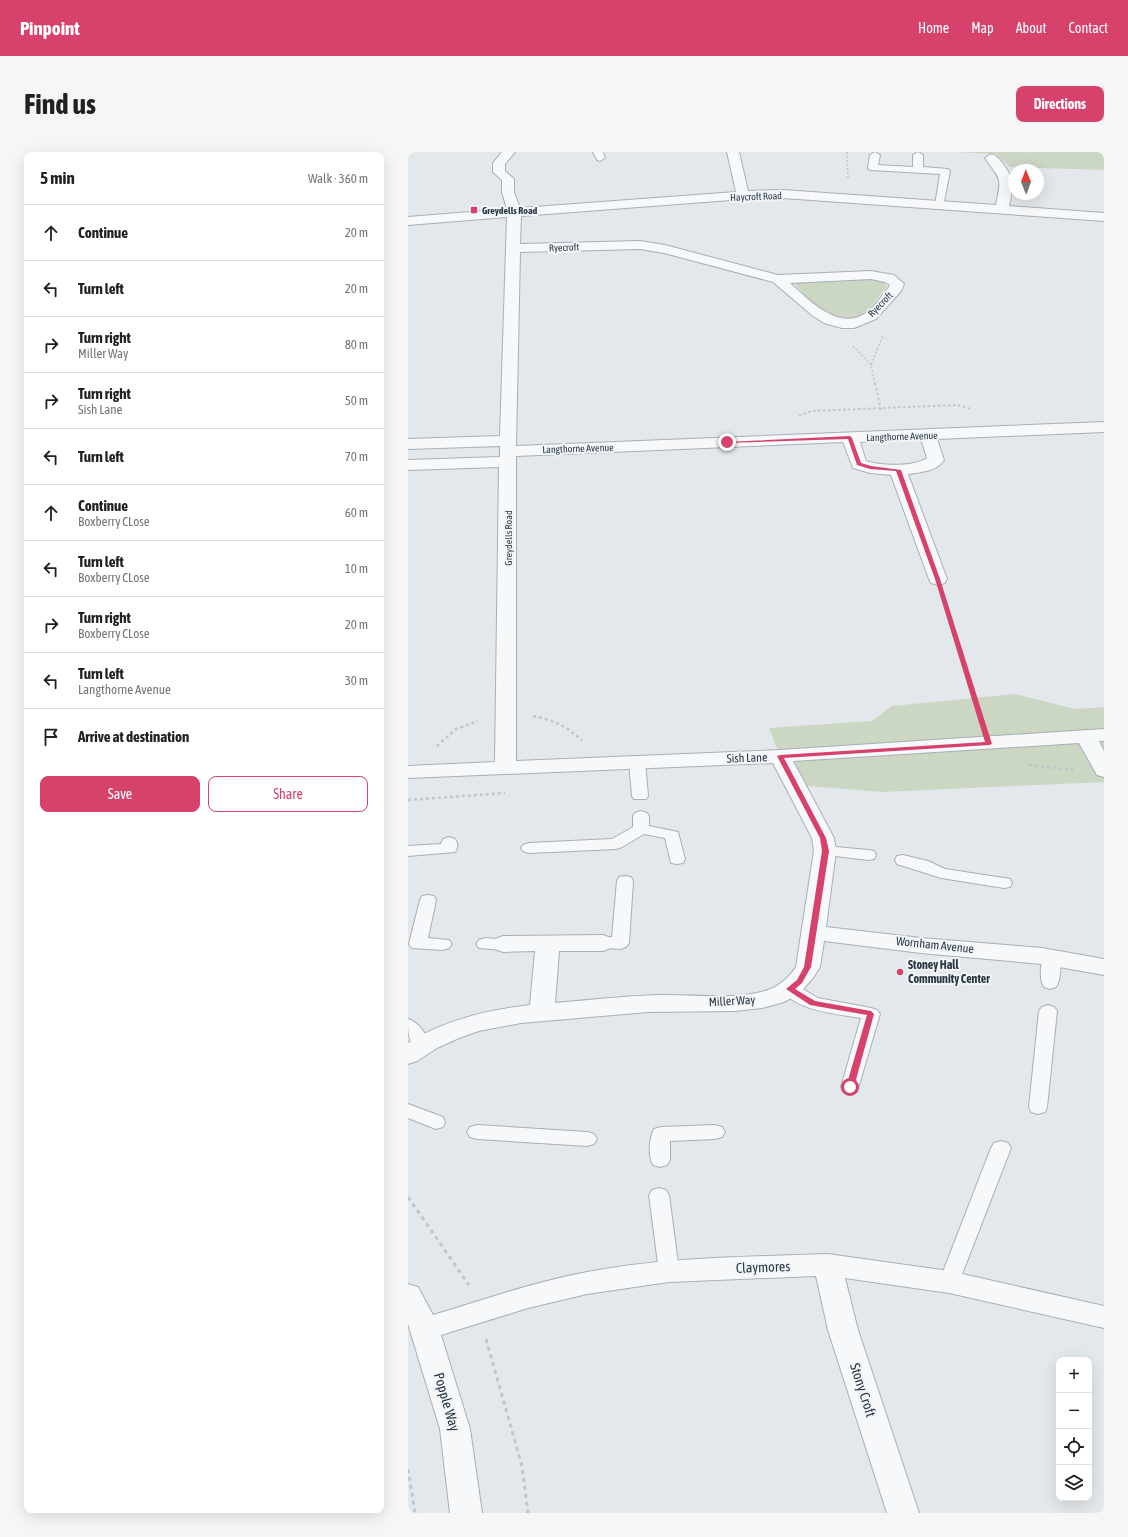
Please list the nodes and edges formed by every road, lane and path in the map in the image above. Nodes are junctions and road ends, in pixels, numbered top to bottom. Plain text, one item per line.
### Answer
1 (509, 152) edge
2 (733, 152) edge
3 (875, 154) dead end
4 (918, 155) dead end
5 (990, 155) edge
6 (918, 170) junction
7 (744, 195) junction
8 (940, 205) junction
9 (1002, 210) junction
10 (514, 212) junction
11 (1104, 217) edge
12 (408, 221) edge
13 (513, 248) junction
14 (778, 279) junction
15 (878, 307) junction
16 (1104, 427) edge
17 (928, 434) junction
18 (887, 436) junction
19 (850, 438) junction
20 (408, 444) edge
21 (508, 451) junction
22 (408, 465) edge
23 (898, 470) junction
24 (938, 579) joint
25 (1095, 736) edge
26 (989, 744) junction
27 (780, 756) junction
28 (637, 762) junction
29 (1103, 766) edge
30 (506, 769) junction
31 (408, 772) edge
32 (640, 796) dead end
33 (449, 842) dead end
34 (528, 848) dead end
35 (408, 851) edge
36 (825, 851) junction
37 (868, 855) dead end
38 (677, 859) dead end
39 (903, 860) dead end
40 (625, 881) dead end
41 (1004, 883) dead end
42 (428, 900) dead end
43 (812, 933) junction
44 (548, 943) junction
45 (603, 943) joint
46 (443, 944) dead end
47 (494, 944) dead end
48 (1051, 958) junction
49 (1104, 967) edge
50 (1050, 983) dead end
51 (790, 989) junction
52 (542, 1011) junction
53 (1048, 1011) dead end
54 (408, 1025) edge
55 (415, 1049) edge
56 (850, 1087) dead end
57 (1038, 1107) dead end
58 (408, 1110) edge
59 (436, 1122) dead end
60 (477, 1132) dead end
61 (715, 1132) dead end
62 (587, 1139) dead end
63 (1001, 1148) dead end
64 (660, 1160) dead end
65 (659, 1195) dead end
66 (408, 1197) edge
67 (828, 1265) junction
68 (669, 1271) junction
69 (949, 1282) junction
70 (408, 1295) edge
71 (478, 1312) junction
72 (1104, 1317) edge
73 (425, 1329) junction
74 (408, 1469) edge
75 (415, 1513) edge
76 (466, 1513) edge
77 (528, 1513) edge
78 (903, 1513) edge

1 - 10 street, Greydells Road
2 - 7 street
3 - 6 lane
4 - 6 lane
5 - 9 street
6 - 8 lane
7 - 8 street, Haycroft Road
7 - 10 street, Haycroft Road
8 - 9 street, Haycroft Road
9 - 11 street, Haycroft Road
10 - 12 street, Haycroft Road
10 - 13 street, Greydells Road
13 - 14 street, Ryecroft
13 - 21 street, Greydells Road
14 - 15 street, Ryecroft
14 - 15 street, Ryecroft
15 - 18 path
16 - 17 street, Langthorne Avenue
17 - 18 street, Langthorne Avenue
17 - 23 street
18 - 19 street, Langthorne Avenue
19 - 21 street, Langthorne Avenue
19 - 23 street
20 - 21 street
21 - 22 street
21 - 30 street, Greydells Road
23 - 24 street
24 - 26 path
25 - 26 street, Sish Lane
25 - 29 street, Sish Lane
26 - 27 street, Sish Lane
27 - 28 street, Sish Lane
27 - 36 street, Miller Way
28 - 30 street, Sish Lane
28 - 32 lane
30 - 31 street, Sish Lane
33 - 35 lane
34 - 38 lane
36 - 37 lane
36 - 43 street, Miller Way
39 - 41 lane
40 - 45 lane
42 - 46 lane
43 - 48 street, Wornham Avenue
43 - 51 street, Miller Way
44 - 45 street
44 - 47 street
44 - 52 street
48 - 49 street, Wornham Avenue
48 - 50 lane
51 - 52 street, Miller Way
51 - 56 lane
52 - 55 street, Miller Way
53 - 57 lane
54 - 55 lane
58 - 59 lane
60 - 62 lane
61 - 64 lane
63 - 69 lane
65 - 68 lane
66 - 71 path
67 - 68 street, Claymores
67 - 69 street, Claymores
67 - 78 street, Stony Croft
68 - 71 street, Claymores
69 - 72 street, Claymores
70 - 73 street, Popple Way
71 - 73 street, Claymores
71 - 77 path
73 - 76 street, Popple Way
74 - 75 path

